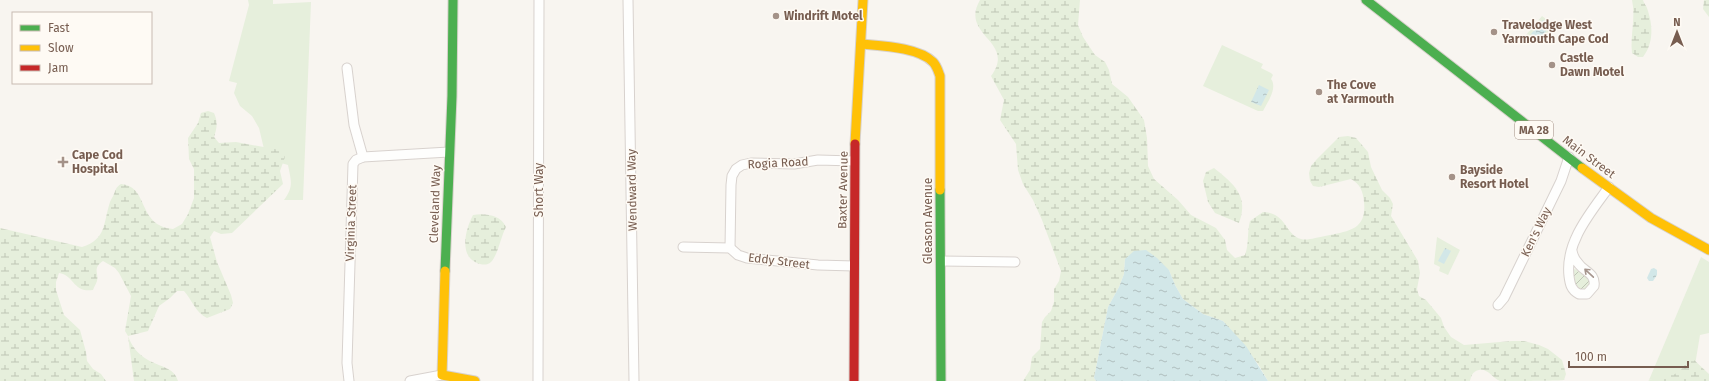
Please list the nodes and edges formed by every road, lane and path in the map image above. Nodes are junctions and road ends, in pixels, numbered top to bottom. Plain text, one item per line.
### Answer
1 (453, 0) edge
2 (539, 0) edge
3 (628, 0) edge
4 (863, 0) edge
5 (1370, 1) edge
6 (861, 44) junction
7 (347, 68) dead end
8 (449, 152) junction
9 (363, 157) junction
10 (1569, 157) junction
11 (854, 161) junction
12 (1610, 187) junction
13 (683, 247) dead end
14 (730, 248) junction
15 (1709, 250) edge
16 (1572, 252) dead end
17 (941, 261) junction
18 (1015, 262) dead end
19 (854, 266) junction
20 (1498, 304) dead end
21 (442, 375) junction
22 (349, 381) edge
23 (410, 381) edge
24 (475, 381) edge
25 (538, 381) edge
26 (634, 381) edge
27 (854, 381) edge
28 (941, 381) edge

1 - 8 street, Cleveland Way
2 - 25 street, Short Way
3 - 26 street, Wendward Way
4 - 6 street, Baxter Avenue
5 - 10 street, Main Street / MA 28
6 - 11 street, Baxter Avenue
6 - 17 street, Gleason Avenue
7 - 9 street
8 - 9 street
8 - 21 street, Cleveland Way
9 - 22 street, Virginia Street
10 - 12 street, Main Street / MA 28
10 - 20 street, Ken's Way
11 - 14 street, Rogia Road
11 - 19 street, Baxter Avenue
12 - 15 street, Main Street / MA 28
12 - 16 street
13 - 14 street, Eddy Street
14 - 19 street, Eddy Street
17 - 18 street
17 - 28 street, Gleason Avenue
19 - 27 street, Baxter Avenue
21 - 23 street
21 - 24 street

